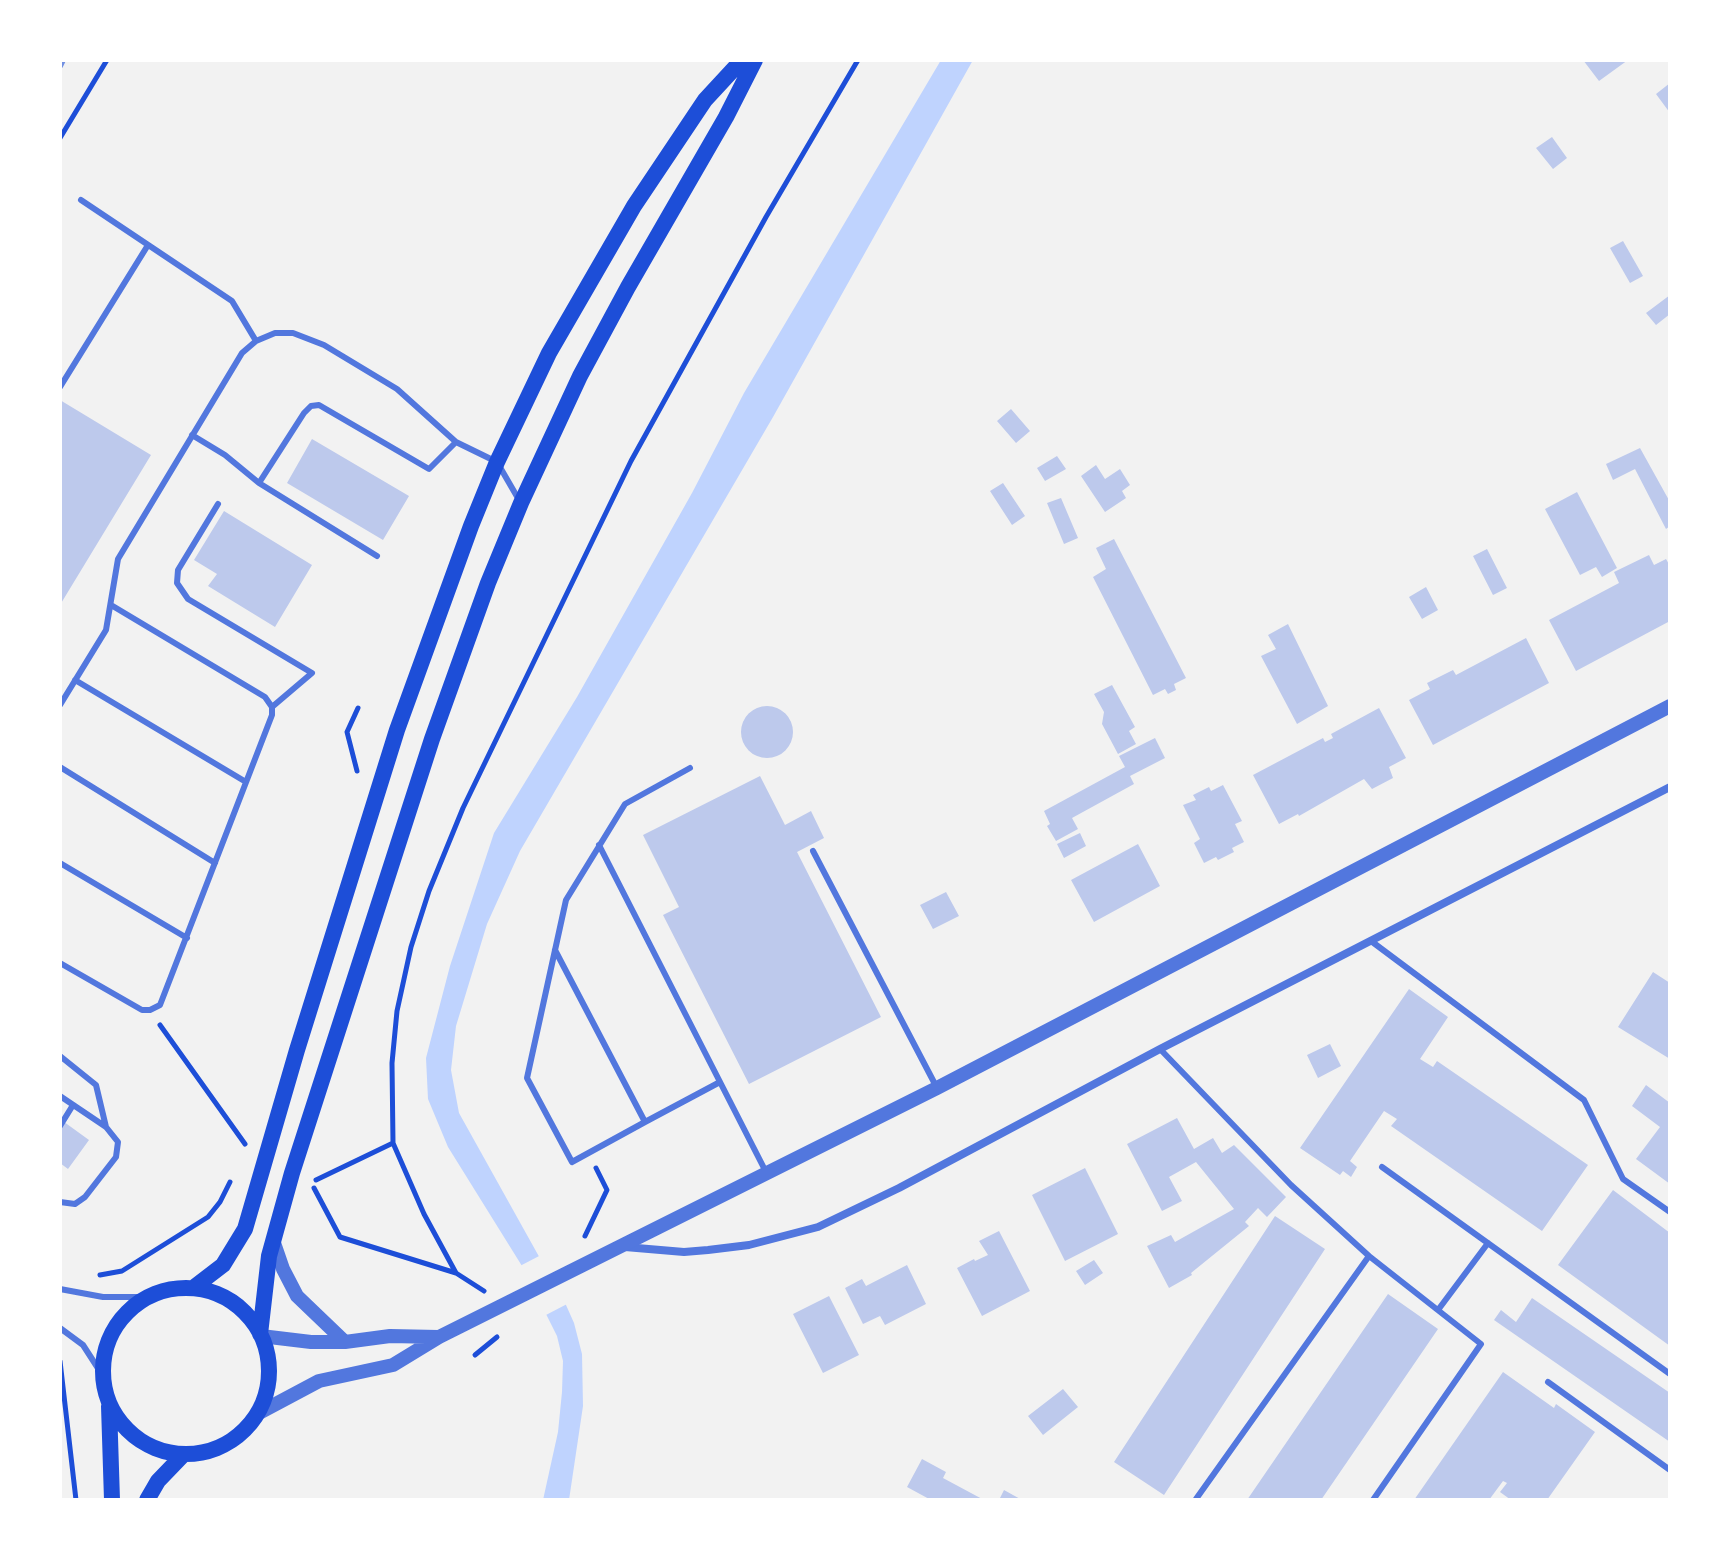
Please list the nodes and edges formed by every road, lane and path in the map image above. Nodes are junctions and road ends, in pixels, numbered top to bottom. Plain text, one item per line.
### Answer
1 (107, 60) edge
2 (742, 60) edge
3 (755, 60) edge
4 (858, 60) edge
5 (60, 138) edge
6 (81, 200) dead end
7 (148, 245) junction
8 (256, 341) junction
9 (60, 387) edge
10 (192, 435) junction
11 (456, 442) junction
12 (497, 462) junction
13 (259, 483) junction
14 (521, 503) junction
15 (218, 504) dead end
16 (377, 556) dead end
17 (111, 605) junction
18 (75, 680) junction
19 (60, 705) edge
20 (1670, 706) edge
21 (272, 707) junction
22 (358, 708) dead end
23 (60, 767) edge
24 (690, 768) dead end
25 (357, 779) dead end
26 (246, 782) junction
27 (1670, 787) edge
28 (599, 845) junction
29 (813, 851) dead end
30 (60, 863) edge
31 (215, 863) junction
32 (187, 938) junction
33 (1371, 941) junction
34 (555, 950) junction
35 (60, 963) edge
36 (1160, 1049) junction
37 (60, 1056) edge
38 (720, 1082) junction
39 (937, 1088) junction
40 (60, 1096) edge
41 (73, 1105) junction
42 (645, 1122) junction
43 (60, 1126) edge
44 (106, 1127) junction
45 (248, 1127) dead end
46 (393, 1143) junction
47 (588, 1153) junction
48 (239, 1156) dead end
49 (1382, 1167) dead end
50 (234, 1170) dead end
51 (767, 1174) junction
52 (311, 1183) dead end
53 (60, 1202) edge
54 (1670, 1212) edge
55 (585, 1236) dead end
56 (273, 1240) junction
57 (1488, 1243) junction
58 (625, 1247) junction
59 (1369, 1256) junction
60 (456, 1273) dead end
61 (193, 1288) junction
62 (60, 1289) edge
63 (72, 1293) junction
64 (149, 1297) junction
65 (1438, 1310) junction
66 (60, 1328) edge
67 (261, 1335) junction
68 (439, 1337) junction
69 (345, 1342) junction
70 (60, 1361) edge
71 (1670, 1374) edge
72 (103, 1376) junction
73 (1548, 1382) dead end
74 (108, 1400) junction
75 (257, 1414) junction
76 (184, 1454) junction
77 (1670, 1470) edge
78 (1196, 1499) edge
79 (76, 1500) edge
80 (112, 1500) edge
81 (147, 1500) edge
82 (1373, 1500) edge

1 - 5 path
2 - 12 main road
3 - 14 main road
4 - 46 path
6 - 7 lane
7 - 8 lane
7 - 9 lane
8 - 10 lane
8 - 11 lane
10 - 13 lane
10 - 17 lane
11 - 12 lane
11 - 13 lane
12 - 14 lane
12 - 61 main road
13 - 16 lane
14 - 56 main road
15 - 21 lane
17 - 18 lane
17 - 21 lane
18 - 19 lane
18 - 26 lane
20 - 39 street
21 - 26 lane
22 - 25 path
23 - 31 lane
24 - 28 lane
26 - 31 lane
27 - 33 street
28 - 34 lane
28 - 38 lane
29 - 39 lane
30 - 32 lane
31 - 32 lane
32 - 35 lane
33 - 36 street
33 - 54 lane
34 - 42 lane
34 - 47 lane
36 - 58 street
36 - 59 lane
37 - 44 lane
38 - 42 lane
38 - 51 lane
39 - 51 street
40 - 41 lane
41 - 43 lane
41 - 44 lane
42 - 47 lane
44 - 53 lane
45 - 48 path
46 - 52 path
46 - 60 path
47 - 55 path
49 - 57 lane
50 - 63 path
51 - 58 street
56 - 67 main road
56 - 69 street
57 - 65 lane
57 - 71 lane
58 - 68 street
59 - 65 lane
59 - 78 lane
61 - 64 main road
61 - 67 main road
62 - 63 lane
63 - 64 lane
64 - 72 main road
65 - 82 lane
66 - 72 lane
67 - 69 street
67 - 75 main road
68 - 69 street
68 - 75 street
70 - 79 path
72 - 74 main road
73 - 77 lane
74 - 76 main road
74 - 80 main road
75 - 76 main road
76 - 81 main road

